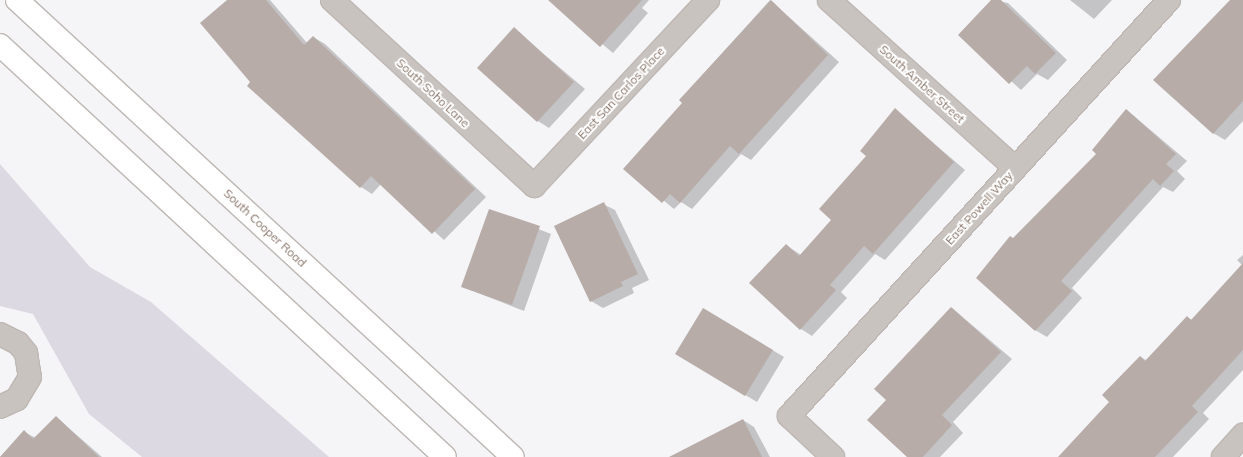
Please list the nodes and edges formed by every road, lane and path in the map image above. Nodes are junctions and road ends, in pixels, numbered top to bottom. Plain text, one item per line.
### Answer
1 (17, 0) edge
2 (332, 0) edge
3 (708, 0) edge
4 (829, 0) edge
5 (1168, 0) edge
6 (0, 45) edge
7 (1015, 168) junction
8 (534, 186) joint
9 (0, 334) edge
10 (0, 408) edge
11 (1243, 435) edge
12 (445, 457) edge
13 (513, 457) edge
14 (833, 457) edge
15 (1223, 457) edge

1 - 13 main road, South Cooper Road
2 - 8 street, South Soho Lane
3 - 8 street, East San Carlos Place
4 - 7 street, South Amber Street
5 - 7 street, East Powell Way
6 - 12 main road
7 - 14 street, East Powell Way
9 - 10 street
11 - 15 street

